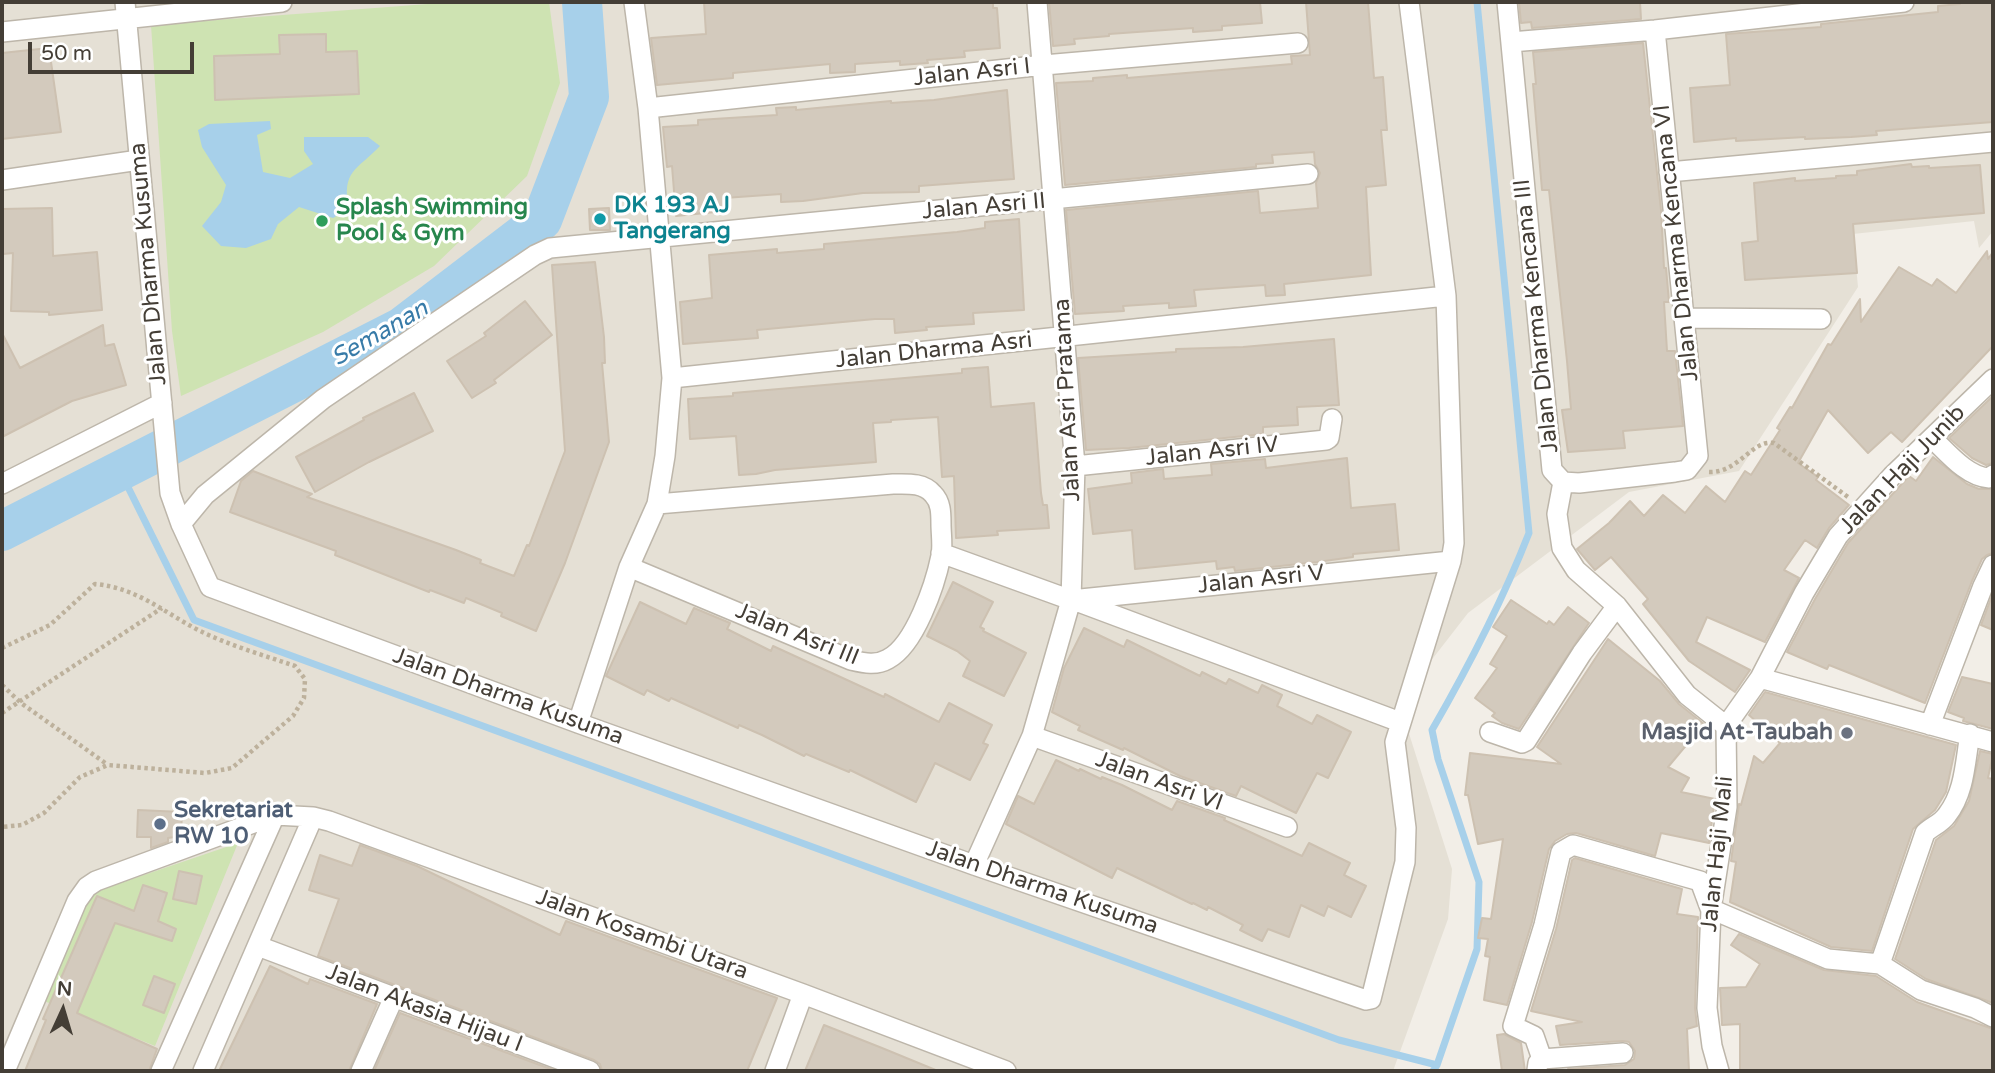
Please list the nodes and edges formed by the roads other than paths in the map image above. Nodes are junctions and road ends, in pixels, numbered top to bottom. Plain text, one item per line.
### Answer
1 (282, 2) edge
2 (634, 2) edge
3 (1037, 2) edge
4 (1409, 2) edge
5 (1507, 2) edge
6 (1903, 2) edge
7 (126, 10) edge
8 (1655, 30) junction
9 (2, 32) edge
10 (1511, 42) junction
11 (1298, 43) dead end
12 (1044, 65) junction
13 (648, 108) junction
14 (1993, 142) edge
15 (139, 160) junction
16 (1669, 172) junction
17 (1308, 174) dead end
18 (2, 180) edge
19 (1054, 200) junction
20 (659, 238) junction
21 (1446, 296) junction
22 (1684, 318) junction
23 (1821, 319) dead end
24 (1065, 338) junction
25 (672, 378) junction
26 (1993, 379) edge
27 (162, 409) junction
28 (1332, 419) dead end
29 (1932, 438) junction
30 (1696, 460) joint
31 (1075, 466) junction
32 (1993, 475) edge
33 (1563, 482) junction
34 (2, 484) edge
35 (657, 505) junction
36 (181, 524) junction
37 (941, 553) junction
38 (1451, 561) junction
39 (1993, 565) edge
40 (629, 567) junction
41 (1071, 600) junction
42 (1618, 606) junction
43 (1760, 678) junction
44 (1400, 722) junction
45 (578, 723) junction
46 (1930, 725) junction
47 (1726, 726) junction
48 (1490, 732) dead end
49 (1970, 734) junction
50 (1032, 736) junction
51 (1993, 742) edge
52 (275, 815) junction
53 (313, 817) junction
54 (1287, 827) dead end
55 (974, 865) junction
56 (1711, 909) junction
57 (258, 946) junction
58 (1880, 964) junction
59 (803, 994) junction
60 (394, 998) junction
61 (1993, 1017) edge
62 (1623, 1053) dead end
63 (1540, 1065) edge
64 (5, 1071) edge
65 (161, 1071) edge
66 (203, 1071) edge
67 (361, 1071) edge
68 (590, 1071) edge
69 (775, 1071) edge
70 (1006, 1071) edge
71 (1719, 1071) edge

1 - 7 street
2 - 13 street
3 - 12 street, Jalan Asri Pratama
4 - 21 street
5 - 10 street, Jalan Dharma Kencana III
6 - 8 street
7 - 9 street
7 - 15 street, Jalan Dharma Kusuma
8 - 10 street
8 - 16 street, Jalan Dharma Kencana VI
10 - 33 street, Jalan Dharma Kencana III
11 - 12 street, Jalan Asri I
12 - 13 street, Jalan Asri I
12 - 19 street, Jalan Asri Pratama
13 - 20 street
14 - 16 street
15 - 18 street
15 - 27 street, Jalan Dharma Kusuma
16 - 22 street, Jalan Dharma Kencana VI
17 - 19 street, Jalan Asri II
19 - 20 street, Jalan Asri II
19 - 24 street, Jalan Asri Pratama
20 - 25 street
20 - 36 street, Jalan Asri II
21 - 24 street, Jalan Dharma Asri
21 - 38 street
22 - 23 street
22 - 30 street, Jalan Dharma Kencana VI
24 - 25 street, Jalan Dharma Asri
24 - 31 street, Jalan Asri Pratama
25 - 35 street
26 - 29 street, Jalan Haji Junib
27 - 34 street
27 - 36 street, Jalan Dharma Kusuma
28 - 31 street, Jalan Asri IV
29 - 32 street
29 - 43 street, Jalan Haji Junib
30 - 33 street, Jalan Dharma Kencana III
31 - 41 street, Jalan Asri Pratama
33 - 42 street
35 - 37 street, Jalan Asri III
35 - 40 street
36 - 45 street, Jalan Dharma Kusuma
37 - 40 street, Jalan Asri III
37 - 41 street, Jalan Asri V
38 - 41 street, Jalan Asri V
38 - 44 street
39 - 46 street
40 - 45 street
41 - 44 street, Jalan Asri V
41 - 50 street, Jalan Asri Pratama
42 - 47 street
42 - 48 street
43 - 46 street
43 - 47 street
44 - 55 street, Jalan Dharma Kusuma
45 - 55 street, Jalan Dharma Kusuma
46 - 49 street
47 - 56 street, Jalan Haji Mali
49 - 51 street
49 - 58 street
50 - 54 street, Jalan Asri VI
50 - 55 street, Jalan Asri Pratama
52 - 53 street, Jalan Kosambi Utara
52 - 64 street
52 - 65 street
53 - 57 street
53 - 59 street, Jalan Kosambi Utara
56 - 58 street
56 - 63 street
56 - 71 street, Jalan Haji Mali
57 - 60 street, Jalan Akasia Hijau I
57 - 66 street
58 - 61 street
59 - 69 street
59 - 70 street, Jalan Kosambi Utara
60 - 67 street
60 - 68 street, Jalan Akasia Hijau I
62 - 63 street

